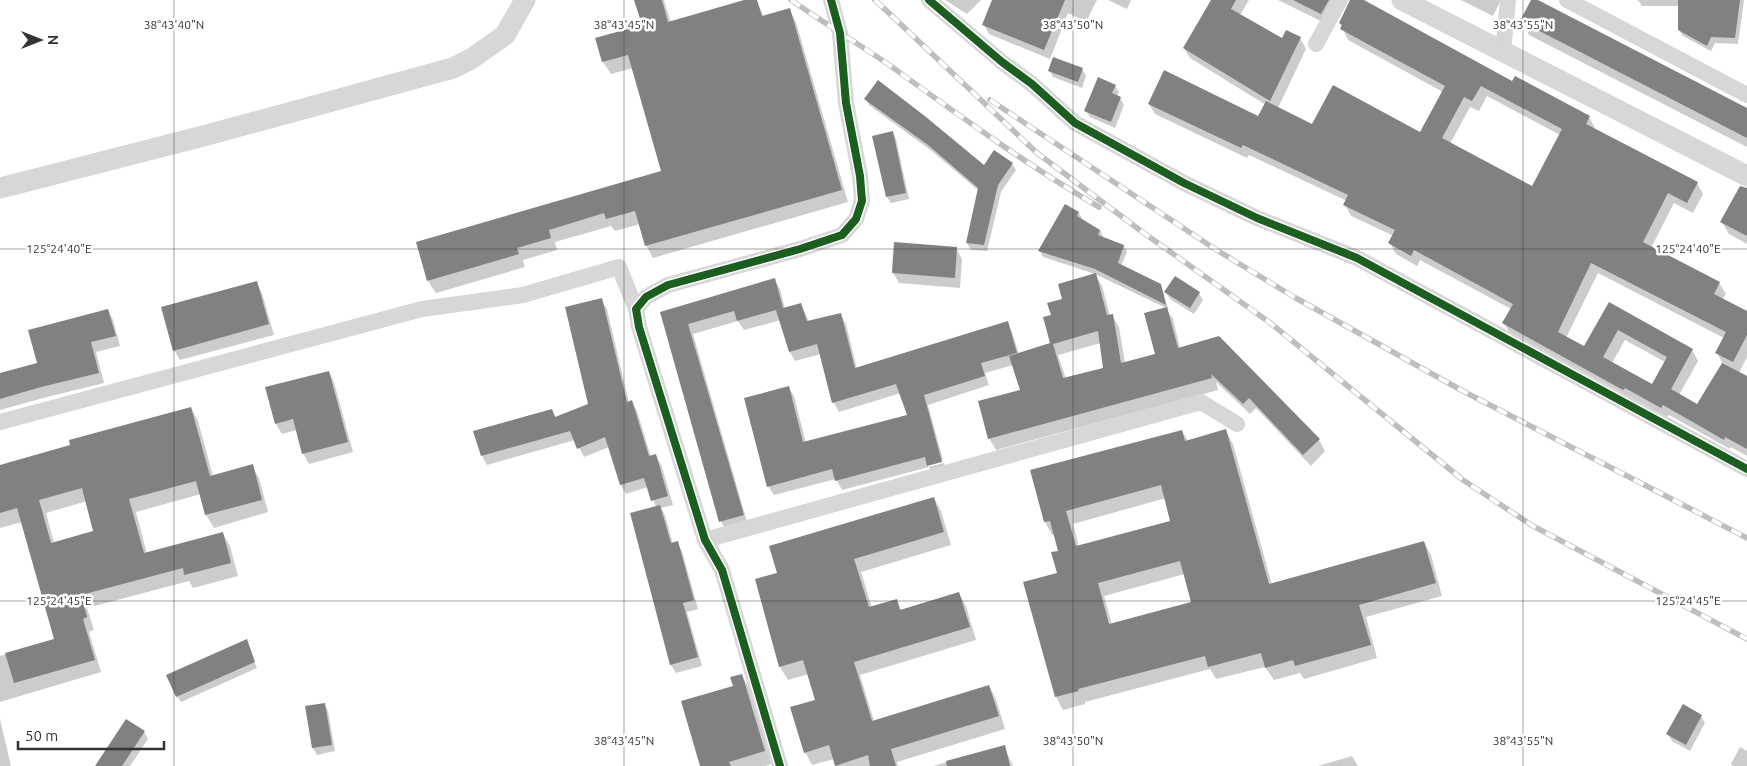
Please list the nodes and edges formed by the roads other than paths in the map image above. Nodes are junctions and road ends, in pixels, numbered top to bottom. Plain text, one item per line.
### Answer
1 (525, 0) edge
2 (831, 0) edge
3 (929, 0) edge
4 (1340, 0) edge
5 (1402, 0) edge
6 (1508, 0) edge
7 (1567, 0) edge
8 (1316, 44) dead end
9 (1503, 52) junction
10 (1747, 95) edge
11 (1747, 176) edge
12 (0, 188) edge
13 (636, 309) junction
14 (0, 422) edge
15 (1237, 424) dead end
16 (1747, 469) edge
17 (705, 540) junction
18 (780, 766) edge

1 - 12 street
2 - 13 street
3 - 16 street
4 - 8 street
5 - 9 street
6 - 9 street
7 - 10 street
9 - 11 street
13 - 14 street
13 - 17 street
15 - 17 street
17 - 18 street

